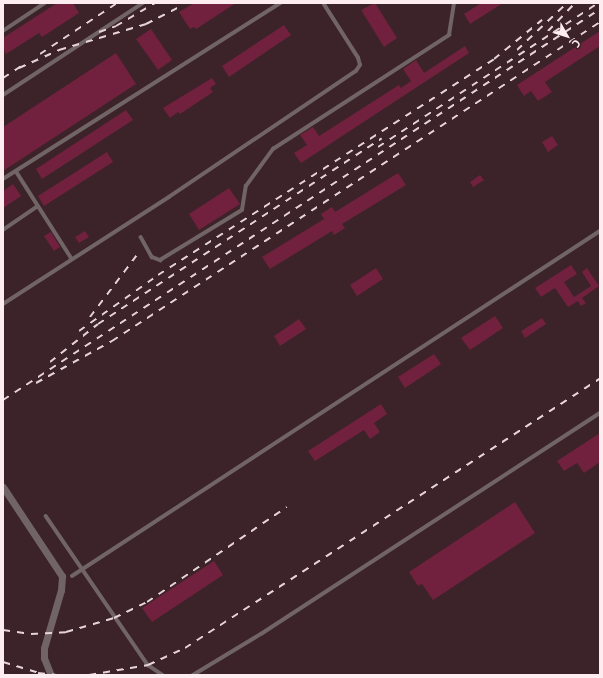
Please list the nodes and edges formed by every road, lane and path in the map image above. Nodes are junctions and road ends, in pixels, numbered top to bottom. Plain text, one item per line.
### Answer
1 (45, 3) edge
2 (143, 3) edge
3 (280, 3) edge
4 (323, 3) edge
5 (454, 3) edge
6 (3, 31) edge
7 (3, 95) edge
8 (16, 171) junction
9 (3, 179) edge
10 (38, 206) junction
11 (3, 230) edge
12 (600, 231) edge
13 (141, 237) dead end
14 (72, 259) junction
15 (3, 304) edge
16 (600, 413) edge
17 (3, 487) edge
18 (46, 516) dead end
19 (81, 569) junction
20 (72, 576) dead end
21 (51, 675) edge
22 (163, 675) edge
23 (193, 675) edge

1 - 6 lane
2 - 7 lane
3 - 8 lane
4 - 14 lane
5 - 13 lane
8 - 9 lane
8 - 10 lane
10 - 11 lane
10 - 14 lane
12 - 19 lane
14 - 15 lane
16 - 23 lane
17 - 21 street
18 - 19 lane
19 - 20 lane
19 - 22 lane

